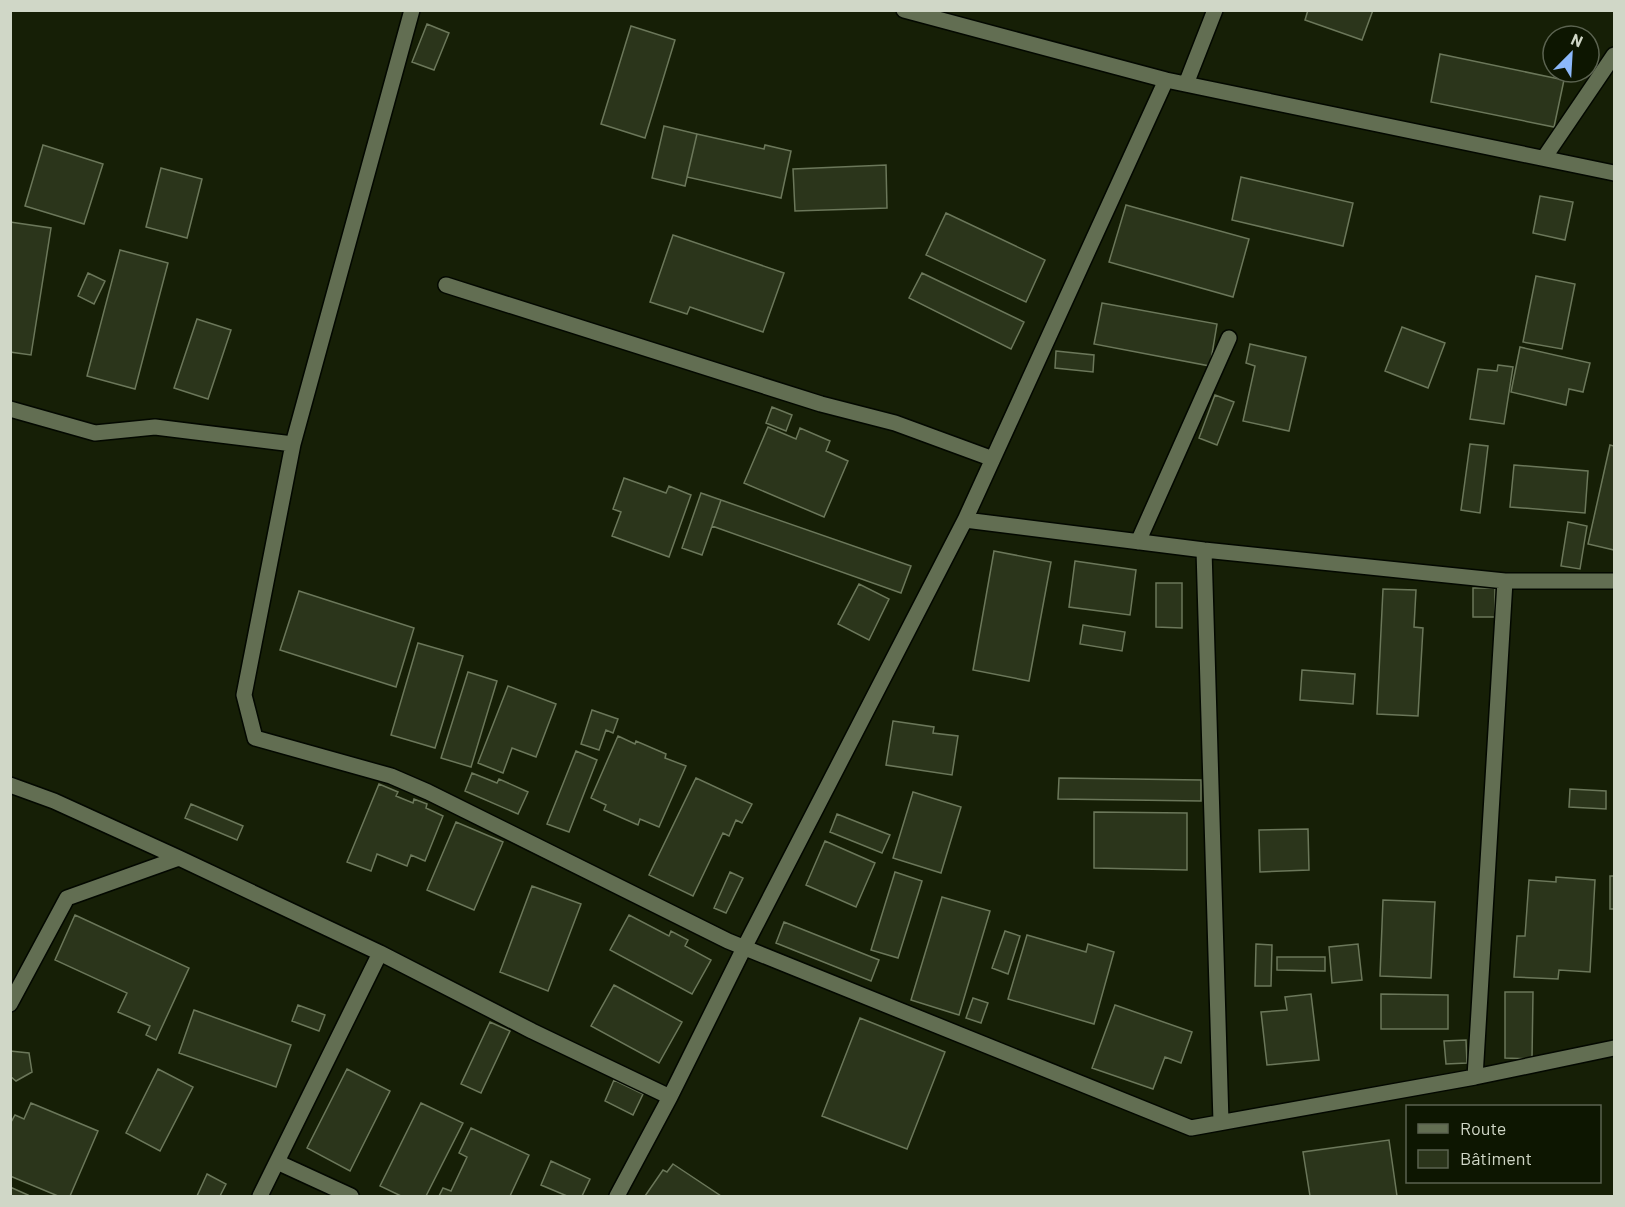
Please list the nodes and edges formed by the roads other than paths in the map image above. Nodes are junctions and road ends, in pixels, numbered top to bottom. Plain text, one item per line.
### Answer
1 (412, 10) edge
2 (904, 10) edge
3 (1215, 10) edge
4 (1614, 55) edge
5 (1166, 80) junction
6 (1186, 84) junction
7 (1544, 158) junction
8 (1614, 173) edge
9 (446, 285) dead end
10 (1229, 338) dead end
11 (10, 409) edge
12 (292, 444) junction
13 (993, 459) junction
14 (965, 520) junction
15 (1138, 542) junction
16 (1204, 550) junction
17 (1505, 581) junction
18 (1614, 581) edge
19 (10, 785) edge
20 (179, 858) junction
21 (744, 948) junction
22 (380, 953) junction
23 (10, 1004) edge
24 (1614, 1048) edge
25 (1475, 1077) junction
26 (670, 1097) junction
27 (1221, 1122) junction
28 (277, 1162) junction
29 (260, 1197) edge
30 (351, 1197) edge
31 (617, 1197) edge

1 - 12 street
2 - 5 street
3 - 6 street
4 - 7 street
5 - 6 street
5 - 13 street
6 - 7 street
7 - 8 street
9 - 13 street
10 - 15 street
11 - 12 street
12 - 21 street
13 - 14 street
14 - 15 street
14 - 21 street
15 - 16 street
16 - 17 street
16 - 27 street
17 - 18 street
17 - 25 street
19 - 20 street
20 - 22 street
20 - 23 street
21 - 26 street
21 - 27 street
22 - 26 street
22 - 28 street
24 - 25 street
25 - 27 street
26 - 31 street
28 - 29 street
28 - 30 street

